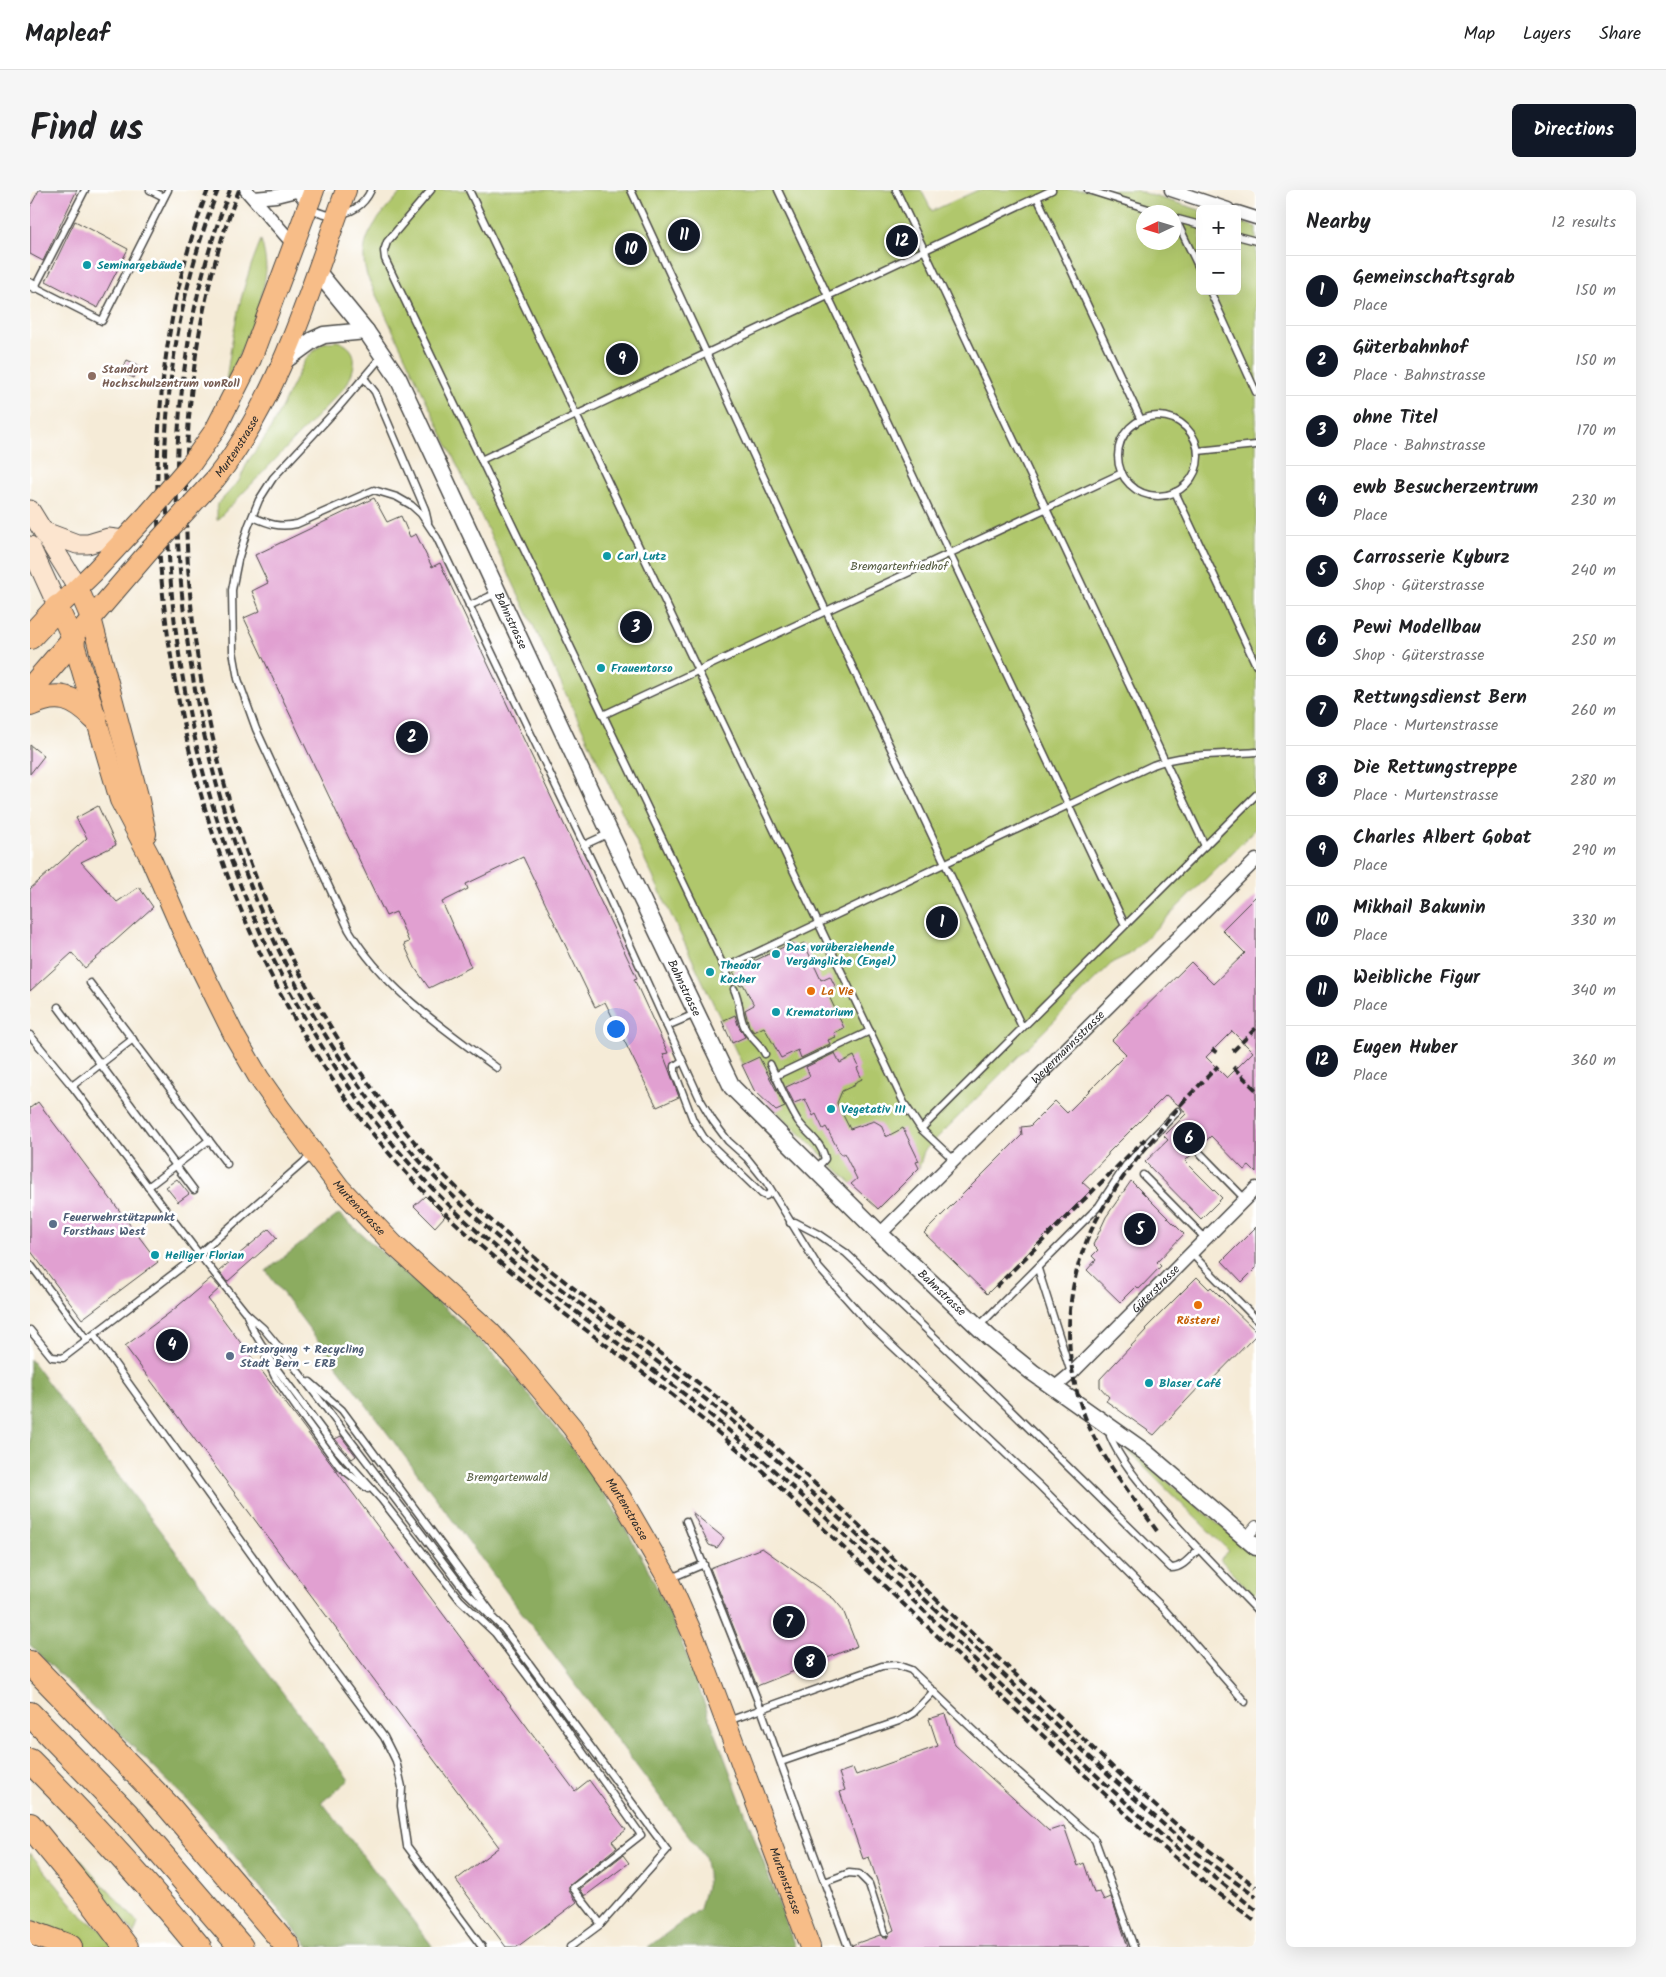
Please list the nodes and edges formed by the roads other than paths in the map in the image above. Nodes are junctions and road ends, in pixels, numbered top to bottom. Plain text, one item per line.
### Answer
1 (85, 190) edge
2 (150, 190) edge
3 (168, 190) edge
4 (346, 190) edge
5 (371, 190) edge
6 (431, 190) edge
7 (469, 190) edge
8 (631, 190) edge
9 (778, 190) edge
10 (896, 190) edge
11 (1052, 190) edge
12 (1088, 190) edge
13 (1171, 190) edge
14 (250, 194) edge
15 (302, 194) edge
16 (1037, 196) junction
17 (164, 198) junction
18 (1136, 205) edge
19 (1216, 205) edge
20 (1241, 213) edge
21 (337, 214) junction
22 (1256, 218) edge
23 (1181, 220) edge
24 (1196, 224) edge
25 (1181, 232) edge
26 (1241, 237) edge
27 (1256, 241) edge
28 (294, 245) junction
29 (924, 249) junction
30 (1196, 262) edge
31 (317, 270) junction
32 (33, 286) edge
33 (828, 295) junction
34 (1212, 295) edge
35 (366, 331) junction
36 (707, 352) junction
37 (383, 355) junction
38 (280, 364) junction
39 (364, 378) junction
40 (1256, 392) edge
41 (576, 415) junction
42 (1140, 420) junction
43 (1256, 445) edge
44 (1198, 451) junction
45 (480, 460) junction
46 (1122, 472) junction
47 (1175, 492) junction
48 (1045, 508) junction
49 (30, 510) edge
50 (252, 517) junction
51 (429, 525) junction
52 (45, 532) junction
53 (124, 540) junction
54 (30, 546) edge
55 (949, 553) junction
56 (78, 588) junction
57 (498, 592) junction
58 (469, 606) junction
59 (58, 607) junction
60 (827, 610) junction
61 (91, 618) junction
62 (30, 638) edge
63 (73, 640) junction
64 (1256, 665) edge
65 (698, 670) junction
66 (30, 690) edge
67 (30, 704) edge
68 (603, 715) junction
69 (95, 718) junction
70 (1256, 752) edge
71 (1164, 761) junction
72 (1256, 795) edge
73 (1068, 805) junction
74 (610, 833) junction
75 (584, 845) junction
76 (1205, 846) junction
77 (151, 859) junction
78 (1256, 860) edge
79 (946, 863) junction
80 (818, 924) junction
81 (1125, 925) junction
82 (724, 968) junction
83 (729, 978) dead end
84 (90, 983) dead end
85 (734, 989) dead end
86 (58, 1007) dead end
87 (696, 1014) junction
88 (667, 1026) junction
89 (1022, 1027) junction
90 (870, 1031) junction
91 (30, 1035) edge
92 (132, 1039) junction
93 (765, 1054) dead end
94 (682, 1061) junction
95 (100, 1064) junction
96 (770, 1064) dead end
97 (497, 1068) dead end
98 (776, 1076) junction
99 (72, 1086) junction
100 (1178, 1111) dead end
101 (921, 1128) junction
102 (209, 1140) junction
103 (313, 1154) junction
104 (1201, 1154) dead end
105 (954, 1160) junction
106 (227, 1164) dead end
107 (175, 1166) junction
108 (815, 1170) junction
109 (1143, 1175) dead end
110 (148, 1186) junction
111 (1256, 1188) edge
112 (194, 1190) dead end
113 (772, 1192) junction
114 (1246, 1199) junction
115 (790, 1223) junction
116 (880, 1234) junction
117 (1205, 1238) junction
118 (1191, 1253) junction
119 (199, 1254) junction
120 (30, 1264) edge
121 (1038, 1269) junction
122 (246, 1313) junction
123 (1256, 1317) edge
124 (978, 1327) junction
125 (30, 1330) edge
126 (94, 1335) junction
127 (87, 1340) junction
128 (299, 1373) junction
129 (1071, 1373) junction
130 (1054, 1388) junction
131 (1114, 1430) junction
132 (686, 1521) dead end
133 (1253, 1537) edge
134 (1199, 1548) junction
135 (704, 1564) junction
136 (668, 1579) junction
137 (1256, 1609) edge
138 (503, 1628) junction
139 (30, 1663) edge
140 (934, 1691) junction
141 (1245, 1702) dead end
142 (761, 1709) junction
143 (30, 1714) edge
144 (726, 1721) junction
145 (30, 1761) edge
146 (781, 1762) junction
147 (30, 1825) edge
148 (824, 1882) junction
149 (601, 1924) junction
150 (31, 1931) edge
151 (885, 1933) dead end
152 (123, 1943) edge
153 (70, 1947) edge
154 (199, 1947) edge
155 (242, 1947) edge
156 (288, 1947) edge
157 (482, 1947) edge
158 (570, 1947) edge
159 (810, 1947) edge
160 (848, 1947) edge
161 (1134, 1947) edge

1 - 32 lane
2 - 17 lane
3 - 17 lane
4 - 21 main road, Murtenstrasse
5 - 21 lane
6 - 45 lane
7 - 41 lane
8 - 36 lane
9 - 33 lane
10 - 29 lane
11 - 16 lane
12 - 18 lane
13 - 19 street
14 - 15 street
14 - 28 street
15 - 21 lane
15 - 28 main road
16 - 29 lane
16 - 42 lane
17 - 32 lane
20 - 22 street
21 - 31 main road, Murtenstrasse
23 - 24 lane
25 - 30 lane
26 - 27 lane
28 - 31 main road
28 - 53 main road, bridge
29 - 33 lane
29 - 48 lane
31 - 35 street, Bahnstrasse
31 - 38 main road, Murtenstrasse
33 - 36 lane
33 - 55 lane
34 - 40 lane
35 - 37 street, Bahnstrasse
35 - 38 street
36 - 41 lane
36 - 60 lane
37 - 39 lane
37 - 57 street, Bahnstrasse
38 - 61 main road, Murtenstrasse, bridge
39 - 50 lane
39 - 51 lane
41 - 45 lane
41 - 65 lane
42 - 44 lane
42 - 46 lane
43 - 44 lane
44 - 47 lane
45 - 68 lane
46 - 47 lane
46 - 48 lane
47 - 64 lane
48 - 55 lane
48 - 71 lane
49 - 52 main road
50 - 51 lane
50 - 97 lane
51 - 58 lane
52 - 53 main road
52 - 56 main road
53 - 56 main road
54 - 59 main road
55 - 60 lane
55 - 73 lane
56 - 59 main road
56 - 61 main road, Murtenstrasse
57 - 58 lane
57 - 74 street, Bahnstrasse
58 - 75 lane
59 - 62 highway
59 - 63 main road, Murtenstrasse
60 - 65 lane
60 - 79 lane
61 - 63 main road, Murtenstrasse
61 - 77 main road, Murtenstrasse
63 - 66 highway
63 - 69 main road, Murtenstrasse
65 - 68 lane
65 - 80 lane
67 - 69 highway
68 - 82 lane
69 - 77 main road, Murtenstrasse
70 - 71 lane
71 - 73 lane
71 - 76 lane
72 - 76 lane
73 - 79 lane
73 - 81 lane
74 - 75 lane
74 - 87 street, Bahnstrasse
75 - 88 lane
76 - 81 lane
77 - 103 main road, Murtenstrasse
78 - 105 street, Weyermannsstrasse
79 - 80 lane
79 - 89 lane
80 - 82 lane
80 - 90 lane
81 - 89 lane
82 - 83 lane
84 - 92 lane
85 - 93 lane
86 - 95 lane
87 - 88 lane
87 - 108 street, Bahnstrasse
88 - 94 lane
89 - 101 lane
90 - 98 lane
90 - 101 lane
91 - 99 lane
92 - 95 lane
92 - 102 lane
94 - 113 lane
94 - 113 lane
95 - 99 lane
95 - 107 lane
96 - 98 lane
98 - 108 lane
99 - 110 lane
100 - 121 lane
101 - 105 lane
102 - 106 lane
102 - 107 lane
103 - 119 lane
103 - 136 main road, Murtenstrasse
104 - 114 lane
105 - 116 street, Weyermannsstrasse
107 - 110 lane
107 - 112 lane
108 - 116 street, Bahnstrasse
109 - 117 lane
110 - 119 lane
111 - 114 street, Güterstrasse
113 - 115 lane
114 - 117 street, Güterstrasse
115 - 134 lane
115 - 141 lane
116 - 124 street, Bahnstrasse
117 - 118 street, Güterstrasse
118 - 123 lane
118 - 129 street, Güterstrasse
119 - 122 lane
119 - 126 lane
120 - 127 lane
121 - 124 lane
121 - 129 lane
122 - 128 lane
122 - 149 lane
124 - 130 street, Bahnstrasse
125 - 127 lane
126 - 127 lane
126 - 157 lane
128 - 138 lane
128 - 138 lane
129 - 130 street, Güterstrasse
130 - 131 street, Bahnstrasse
131 - 133 street, Bahnstrasse
131 - 134 lane
132 - 135 lane
134 - 137 lane
135 - 136 lane
135 - 142 lane
136 - 144 main road, Murtenstrasse
138 - 149 lane
139 - 156 highway
140 - 142 lane
140 - 146 lane
140 - 161 lane
142 - 144 lane
142 - 146 lane
143 - 155 highway
144 - 159 main road, Murtenstrasse
145 - 154 highway
146 - 148 lane
147 - 152 highway
148 - 151 lane
148 - 160 lane
149 - 158 lane
150 - 153 highway

